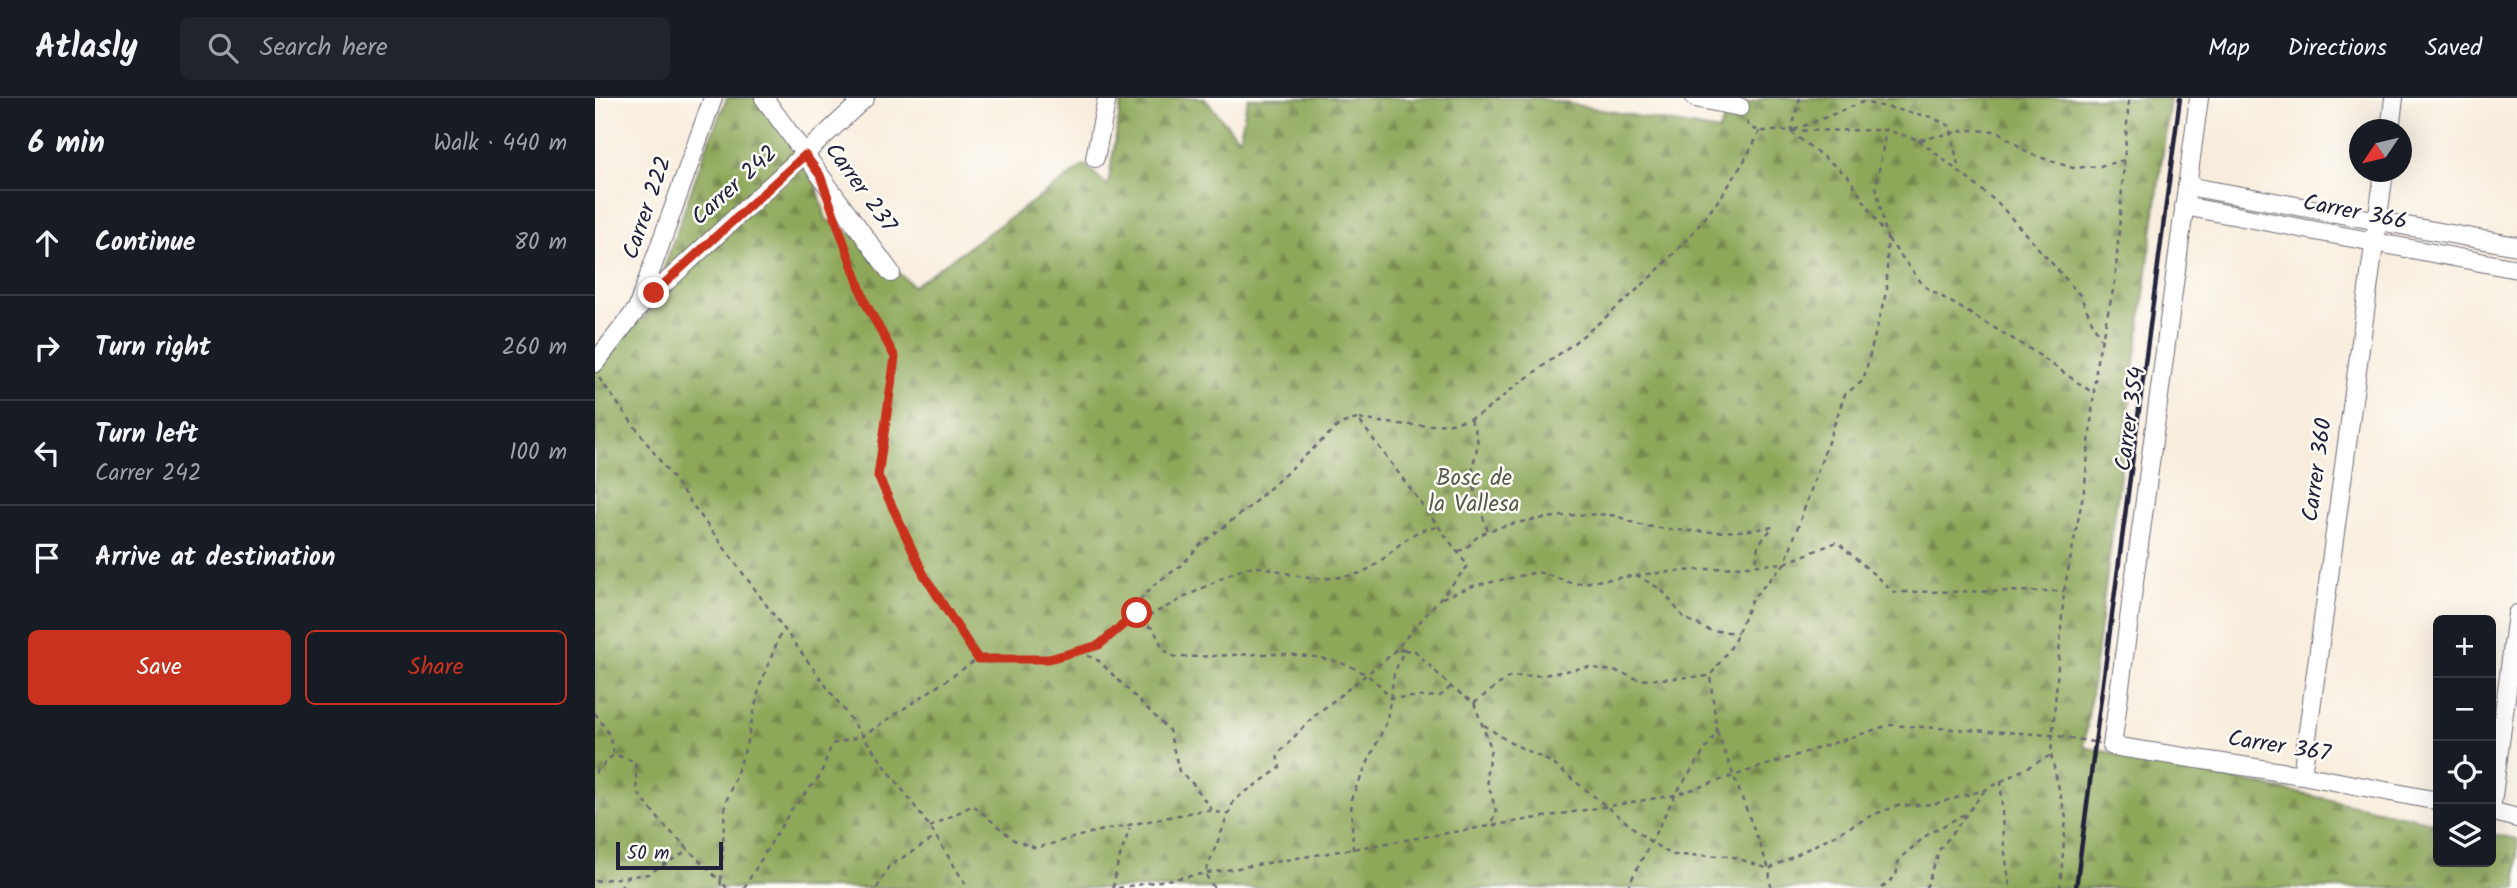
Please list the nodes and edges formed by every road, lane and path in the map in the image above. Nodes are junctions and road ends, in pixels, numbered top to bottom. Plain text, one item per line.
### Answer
1 (713, 98) edge
2 (764, 98) edge
3 (865, 98) edge
4 (1107, 98) edge
5 (1695, 98) edge
6 (1800, 98) edge
7 (2129, 98) edge
8 (2199, 98) edge
9 (2394, 98) edge
10 (1740, 107) joint
11 (2391, 119) edge
12 (1886, 130) junction
13 (1760, 131) junction
14 (1791, 132) junction
15 (1951, 133) junction
16 (1919, 140) junction
17 (805, 155) junction
18 (1095, 158) dead end
19 (2125, 160) junction
20 (1959, 172) junction
21 (2383, 182) edge
22 (2187, 186) junction
23 (2184, 206) junction
24 (2378, 220) junction
25 (838, 228) dead end
26 (1887, 238) junction
27 (2374, 241) junction
28 (2517, 246) edge
29 (2517, 269) edge
30 (891, 273) dead end
31 (637, 309) junction
32 (2101, 341) junction
33 (595, 363) edge
34 (595, 373) edge
35 (2094, 394) junction
36 (1358, 419) junction
37 (1470, 419) junction
38 (1439, 528) junction
39 (1488, 533) junction
40 (1457, 551) junction
41 (1785, 563) junction
42 (1756, 566) junction
43 (1636, 575) junction
44 (2064, 591) junction
45 (1439, 600) junction
46 (1137, 613) junction
47 (2517, 614) edge
48 (1128, 620) junction
49 (783, 628) junction
50 (1738, 633) junction
51 (1396, 650) junction
52 (1404, 650) junction
53 (1077, 651) junction
54 (978, 659) junction
55 (1369, 673) junction
56 (1710, 676) junction
57 (1451, 687) junction
58 (1390, 698) junction
59 (1473, 703) junction
60 (595, 713) edge
61 (1484, 725) junction
62 (1717, 732) junction
63 (2052, 735) junction
64 (863, 736) junction
65 (2112, 746) junction
66 (614, 754) junction
67 (2051, 755) junction
68 (595, 773) edge
69 (2302, 775) junction
70 (1733, 776) junction
71 (2001, 781) junction
72 (1985, 790) junction
73 (1675, 795) junction
74 (2433, 800) edge
75 (2492, 804) edge
76 (1609, 807) junction
77 (1213, 812) junction
78 (1968, 812) junction
79 (2496, 812) edge
80 (1229, 814) junction
81 (2517, 818) edge
82 (930, 827) junction
83 (1130, 827) junction
84 (1487, 827) junction
85 (936, 837) junction
86 (1651, 842) junction
87 (689, 850) junction
88 (1353, 850) junction
89 (1769, 869) junction
90 (1205, 874) junction
91 (626, 879) junction
92 (595, 881) edge
93 (722, 882) junction
94 (620, 888) edge
95 (720, 888) edge
96 (727, 888) edge
97 (744, 888) edge
98 (877, 888) edge
99 (968, 888) edge
100 (1113, 888) edge
101 (1118, 888) edge
102 (1213, 888) edge
103 (1627, 888) edge
104 (1771, 888) edge
105 (1882, 888) edge
106 (1926, 888) edge
107 (2010, 888) edge
108 (2060, 888) edge

1 - 31 street, Carrer 222
2 - 17 street, Carrer 237
3 - 17 street, Carrer 242
4 - 18 street
5 - 10 street
6 - 14 path
7 - 19 path
8 - 22 street, Carrer 354
9 - 11 street
10 - 13 path
12 - 14 path
12 - 16 path
12 - 26 path
13 - 14 path
13 - 37 path
14 - 15 path
14 - 26 path
15 - 16 path
15 - 19 path
15 - 20 path
16 - 20 path
17 - 30 street, Carrer 237
17 - 31 street, Carrer 242
19 - 32 path
20 - 32 path
21 - 24 street, Carrer 360
22 - 23 street, Carrer 354
22 - 24 street, Carrer 366
23 - 27 street, Carrer 366
23 - 65 street, Carrer 354
24 - 27 street, Carrer 360
24 - 28 street, Carrer 366
25 - 54 path
26 - 35 path
26 - 41 path
27 - 29 street, Carrer 366
27 - 69 street, Carrer 360
31 - 33 street, Carrer 222
32 - 35 path
34 - 49 path
35 - 44 path
36 - 37 path
36 - 38 path
36 - 46 path
37 - 39 path
38 - 40 path
38 - 46 path
39 - 40 path
39 - 42 path
40 - 45 path
41 - 42 path
41 - 44 path
41 - 50 path
42 - 43 path
43 - 45 path
43 - 50 path
44 - 63 path
45 - 51 path
46 - 48 path
47 - 75 street
48 - 53 path
48 - 55 path
49 - 64 path
49 - 93 path
50 - 56 path
51 - 52 path
51 - 55 path
52 - 57 path
52 - 58 path
53 - 54 path
53 - 77 path
54 - 64 path
55 - 58 path
55 - 80 path
56 - 59 path
56 - 62 path
57 - 58 path
57 - 59 path
58 - 88 path
59 - 61 path
60 - 66 path
61 - 76 path
61 - 84 path
62 - 70 path
62 - 73 path
63 - 65 path
63 - 67 path
63 - 70 path
64 - 82 path
64 - 97 path
65 - 69 street, Carrer 367
66 - 68 path
66 - 87 path
67 - 71 path
67 - 108 path
69 - 74 street, Carrer 367
70 - 73 path
70 - 89 path
71 - 72 path
71 - 107 path
72 - 78 path
72 - 89 path
73 - 76 path
73 - 86 path
76 - 84 path
76 - 86 path
77 - 80 path
77 - 83 path
78 - 105 path
78 - 106 path
79 - 81 street
80 - 90 path
82 - 83 path
82 - 85 path
83 - 100 path
84 - 88 path
85 - 98 path
85 - 99 path
86 - 89 path
86 - 103 path
87 - 91 path
87 - 93 path
88 - 90 path
89 - 104 path
90 - 101 path
90 - 102 path
91 - 92 path
91 - 94 path
93 - 95 path
93 - 96 path

